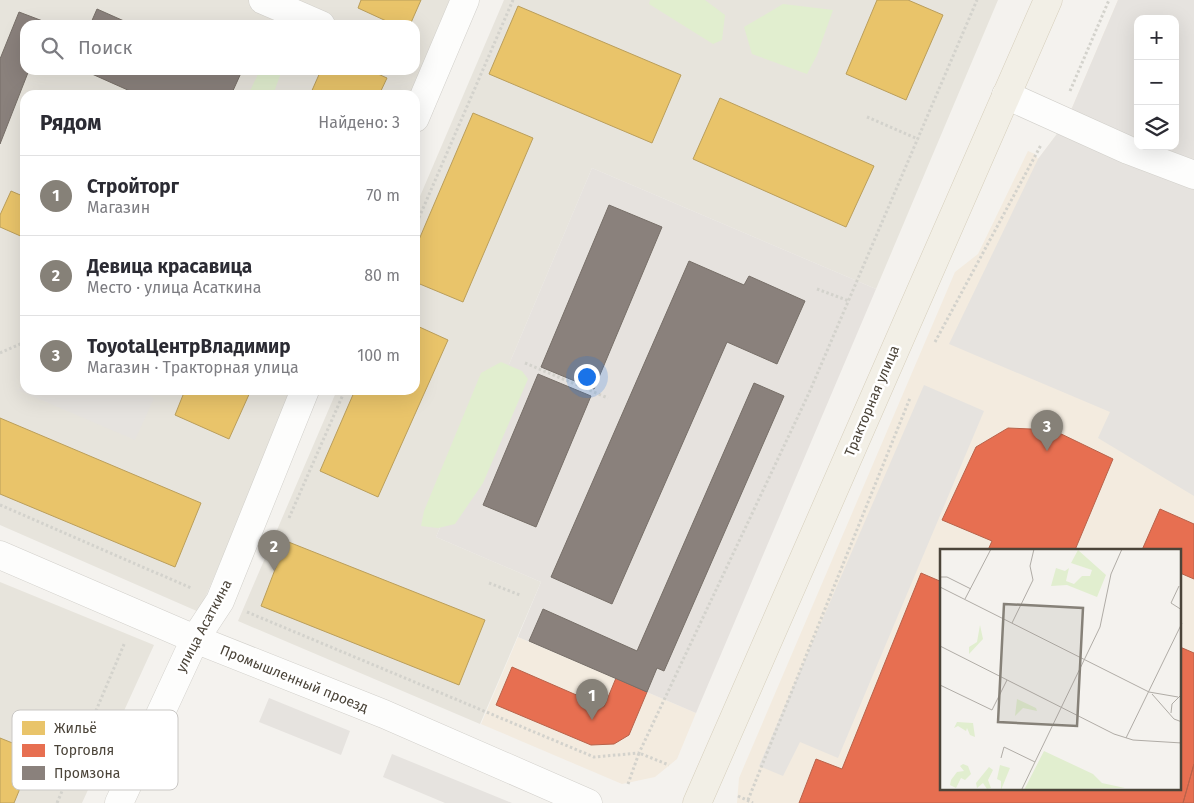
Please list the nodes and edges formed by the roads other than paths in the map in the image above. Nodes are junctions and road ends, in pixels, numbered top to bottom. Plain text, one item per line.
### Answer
1 (263, 0) edge
2 (465, 0) edge
3 (1048, 0) edge
4 (309, 20) edge
5 (424, 71) edge
6 (420, 92) edge
7 (1006, 95) junction
8 (1194, 175) edge
9 (304, 395) edge
10 (0, 555) edge
11 (195, 639) junction
12 (162, 710) edge
13 (125, 790) edge
14 (119, 803) edge
15 (588, 803) edge
16 (697, 803) edge

1 - 4 street
2 - 5 street
3 - 7 main road, Тракторная улица
5 - 6 street
7 - 8 street
7 - 16 main road, Тракторная улица
9 - 11 street, улица Асаткина
10 - 11 street, Промышленный проезд
11 - 12 street, улица Асаткина
11 - 15 street, Промышленный проезд
13 - 14 street, улица Асаткина

